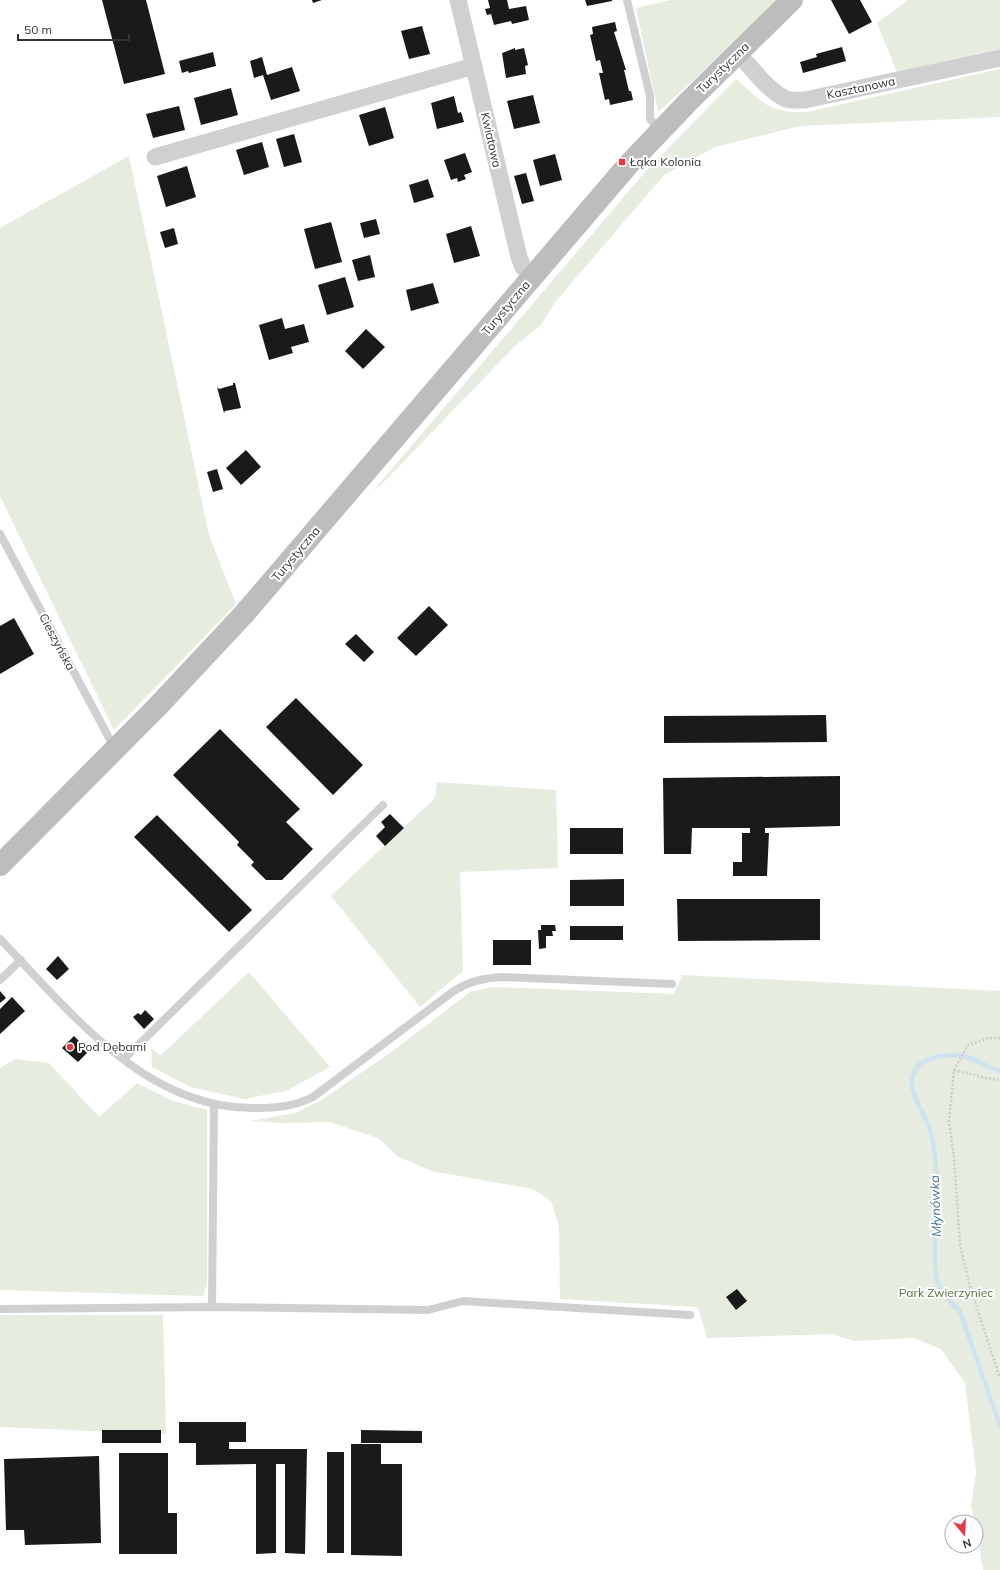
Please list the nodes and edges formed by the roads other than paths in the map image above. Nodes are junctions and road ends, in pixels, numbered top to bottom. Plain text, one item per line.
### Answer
1 (458, 0) edge
2 (627, 0) edge
3 (792, 0) edge
4 (738, 53) junction
5 (1000, 58) edge
6 (474, 66) junction
7 (660, 130) junction
8 (155, 157) dead end
9 (533, 275) junction
10 (0, 534) edge
11 (116, 749) junction
12 (383, 805) dead end
13 (0, 865) edge
14 (0, 939) edge
15 (21, 960) junction
16 (0, 980) edge
17 (672, 984) dead end
18 (124, 1059) junction
19 (214, 1104) junction
20 (212, 1307) junction
21 (0, 1309) edge
22 (690, 1316) dead end

1 - 6 street, Kwiatowa
2 - 7 lane
3 - 4 main road, Turystyczna
4 - 5 street, Kasztanowa
4 - 7 main road, Turystyczna
6 - 8 street
6 - 9 street, Kwiatowa
7 - 9 main road, Turystyczna
9 - 11 main road, Turystyczna
10 - 11 lane, Cieszyńska
11 - 13 main road
12 - 18 lane
14 - 15 lane
15 - 16 lane
15 - 18 lane
17 - 19 lane
18 - 19 lane
19 - 20 lane
20 - 21 lane
20 - 22 lane

